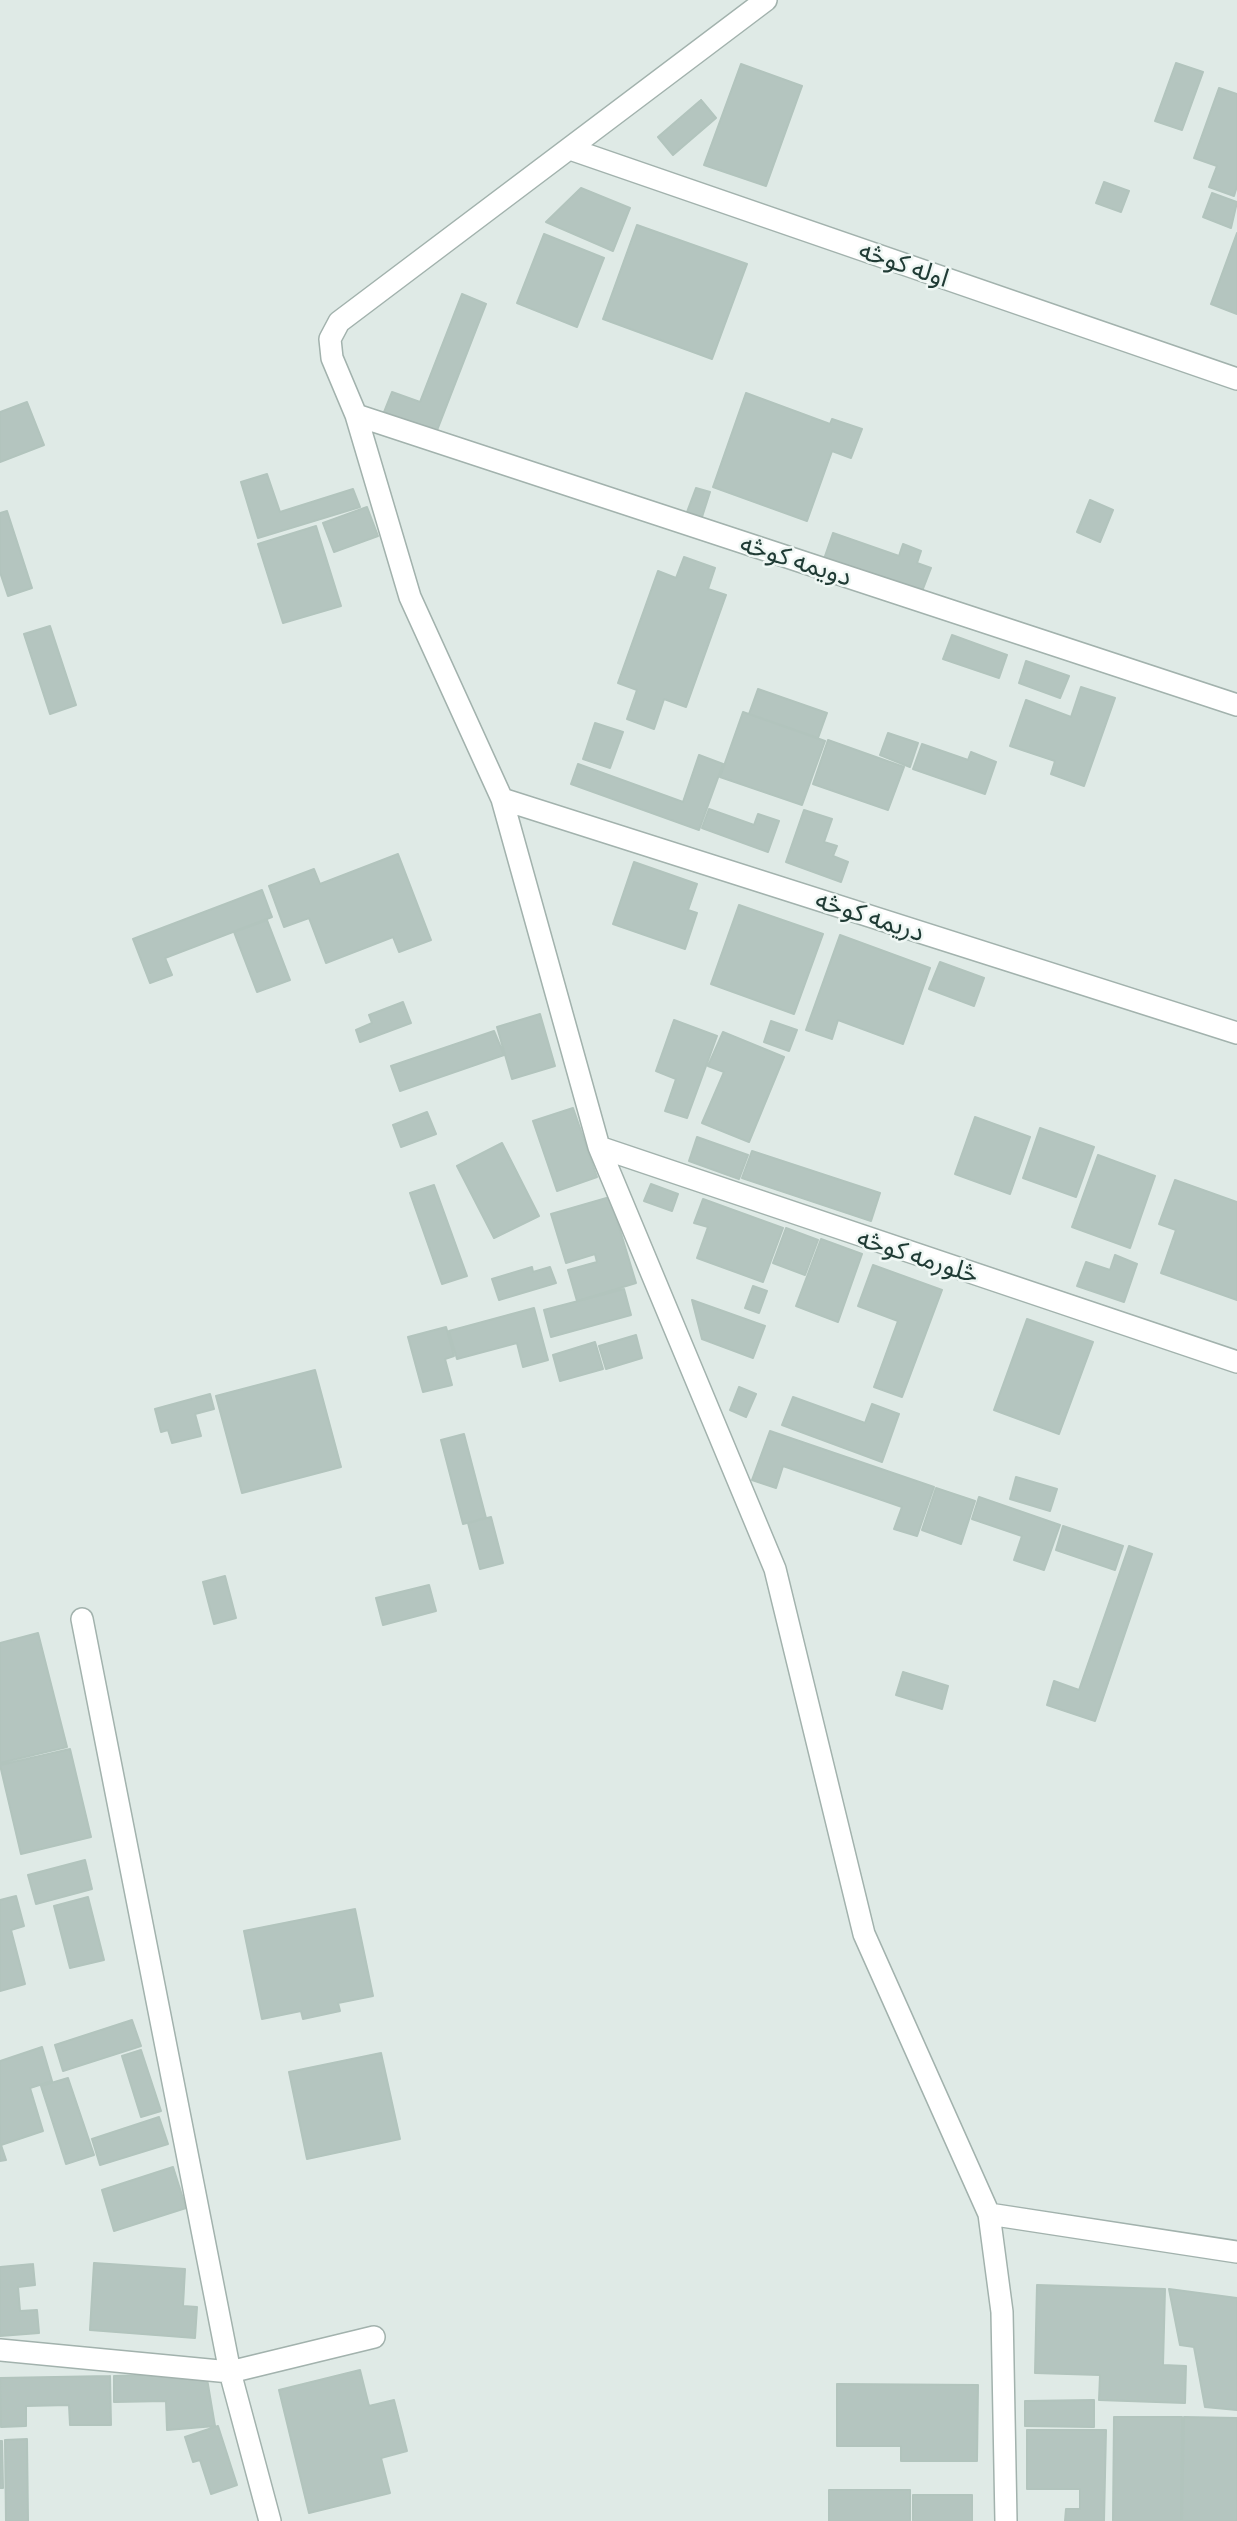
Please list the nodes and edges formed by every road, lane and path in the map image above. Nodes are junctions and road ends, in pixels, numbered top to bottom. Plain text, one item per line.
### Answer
1 (766, 0) edge
2 (570, 149) junction
3 (1237, 379) edge
4 (356, 415) junction
5 (1237, 705) edge
6 (502, 799) junction
7 (1237, 1033) edge
8 (599, 1147) junction
9 (1237, 1362) edge
10 (82, 1619) dead end
11 (989, 2214) junction
12 (1237, 2252) edge
13 (374, 2337) dead end
14 (0, 2350) edge
15 (230, 2372) junction
16 (270, 2521) edge
17 (1006, 2521) edge

1 - 2 street
2 - 3 street, اوله کوڅه
2 - 4 street
4 - 5 street, دویمه کوڅه
4 - 6 street
6 - 7 street, دریمه کوڅه
6 - 8 street
8 - 9 street, څلورمه کوڅه
8 - 11 street
10 - 15 street
11 - 12 street
11 - 17 street
13 - 15 street
14 - 15 street
15 - 16 street

